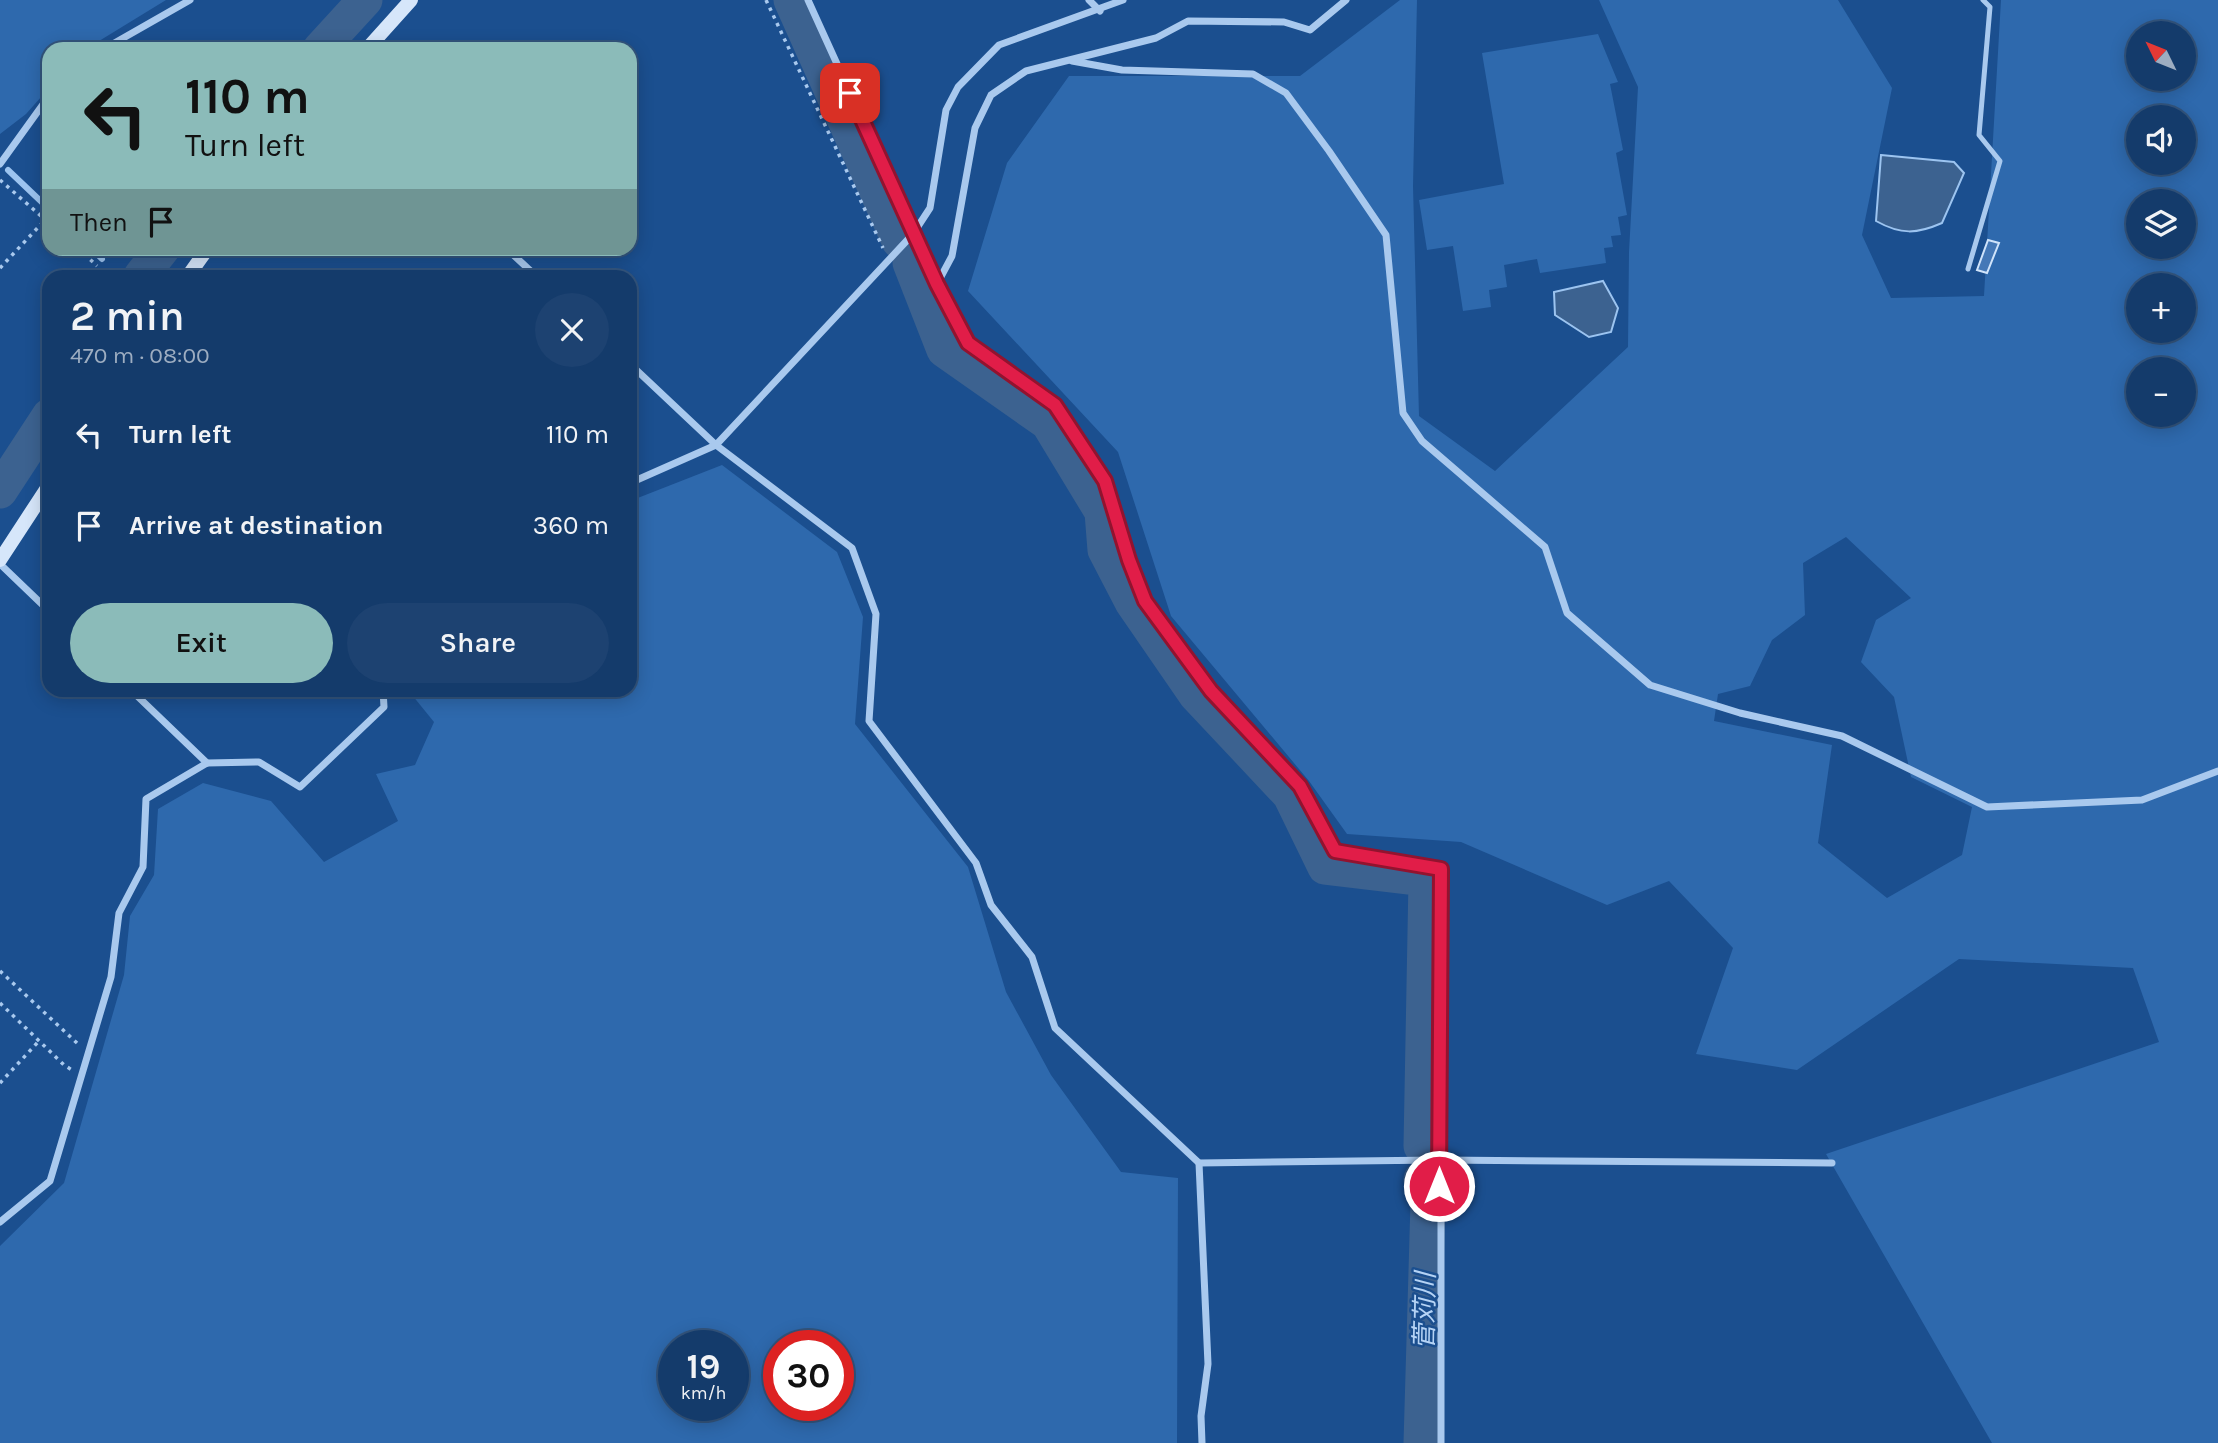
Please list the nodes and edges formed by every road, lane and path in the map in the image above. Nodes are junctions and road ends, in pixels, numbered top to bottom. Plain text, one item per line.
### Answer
1 (190, 0) edge
2 (411, 0) edge
3 (766, 0) edge
4 (808, 0) edge
5 (1089, 0) edge
6 (1123, 0) edge
7 (1346, 0) edge
8 (1983, 0) edge
9 (1100, 11) junction
10 (116, 42) edge
11 (373, 42) edge
12 (1072, 61) junction
13 (42, 106) edge
14 (0, 164) edge
15 (0, 180) edge
16 (42, 217) edge
17 (42, 226) edge
18 (913, 234) junction
19 (86, 256) edge
20 (515, 256) edge
21 (889, 260) junction
22 (97, 266) dead end
23 (0, 268) edge
24 (1968, 269) dead end
25 (530, 270) edge
26 (937, 284) junction
27 (637, 372) edge
28 (716, 445) junction
29 (637, 480) edge
30 (42, 496) edge
31 (0, 562) edge
32 (42, 604) edge
33 (138, 697) edge
34 (383, 697) edge
35 (207, 764) junction
36 (2218, 771) edge
37 (0, 971) edge
38 (0, 1003) edge
39 (39, 1041) junction
40 (87, 1053) junction
41 (80, 1075) junction
42 (0, 1083) edge
43 (1439, 1160) junction
44 (1199, 1163) junction
45 (1832, 1163) dead end
46 (0, 1222) edge
47 (1202, 1443) edge
48 (1441, 1443) edge

1 - 10 street
2 - 11 main road
3 - 21 path
4 - 18 street
5 - 9 street
6 - 9 street
7 - 12 street
8 - 24 lane
9 - 18 street
12 - 26 street
12 - 36 street
13 - 14 street
15 - 16 path
17 - 23 path
18 - 21 street
18 - 26 street
19 - 22 path
20 - 25 street
21 - 28 street
26 - 43 street
27 - 28 street
28 - 29 street
28 - 44 street
30 - 31 main road
31 - 32 street
33 - 35 street
34 - 35 street
35 - 40 street
37 - 40 path
38 - 39 path
39 - 41 path
39 - 42 path
40 - 41 street
41 - 46 street
43 - 44 street
43 - 45 street
43 - 48 street
44 - 47 street

